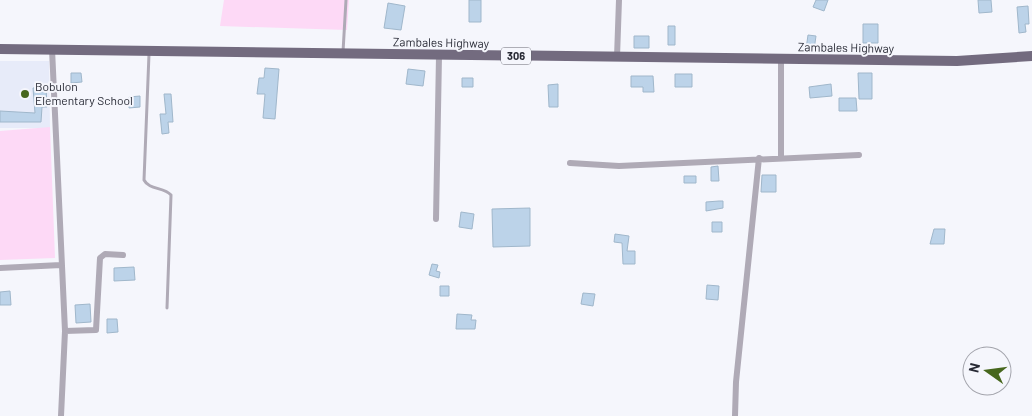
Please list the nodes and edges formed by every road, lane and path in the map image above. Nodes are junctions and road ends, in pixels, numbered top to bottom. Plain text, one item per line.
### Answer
1 (346, 0) edge
2 (619, 0) edge
3 (0, 49) edge
4 (52, 49) junction
5 (149, 51) junction
6 (342, 55) junction
7 (439, 56) junction
8 (1032, 56) edge
9 (617, 57) junction
10 (780, 59) junction
11 (860, 155) dead end
12 (781, 157) junction
13 (759, 158) junction
14 (570, 163) dead end
15 (436, 219) dead end
16 (123, 254) dead end
17 (61, 265) junction
18 (0, 268) edge
19 (167, 308) dead end
20 (65, 331) junction
21 (61, 416) edge
22 (735, 416) edge

1 - 6 lane
2 - 9 street
3 - 4 main road, Zambales Highway / 306
4 - 5 main road, Zambales Highway / 306
4 - 17 street
5 - 6 main road, Zambales Highway / 306
5 - 19 lane
6 - 7 main road, Zambales Highway / 306
7 - 9 main road, Zambales Highway / 306
7 - 15 street
8 - 10 main road, Zambales Highway / 306
9 - 10 main road, Zambales Highway / 306
10 - 12 street
11 - 12 street
12 - 13 street
13 - 14 street
13 - 22 street
16 - 20 street
17 - 18 street
17 - 20 street
20 - 21 street

